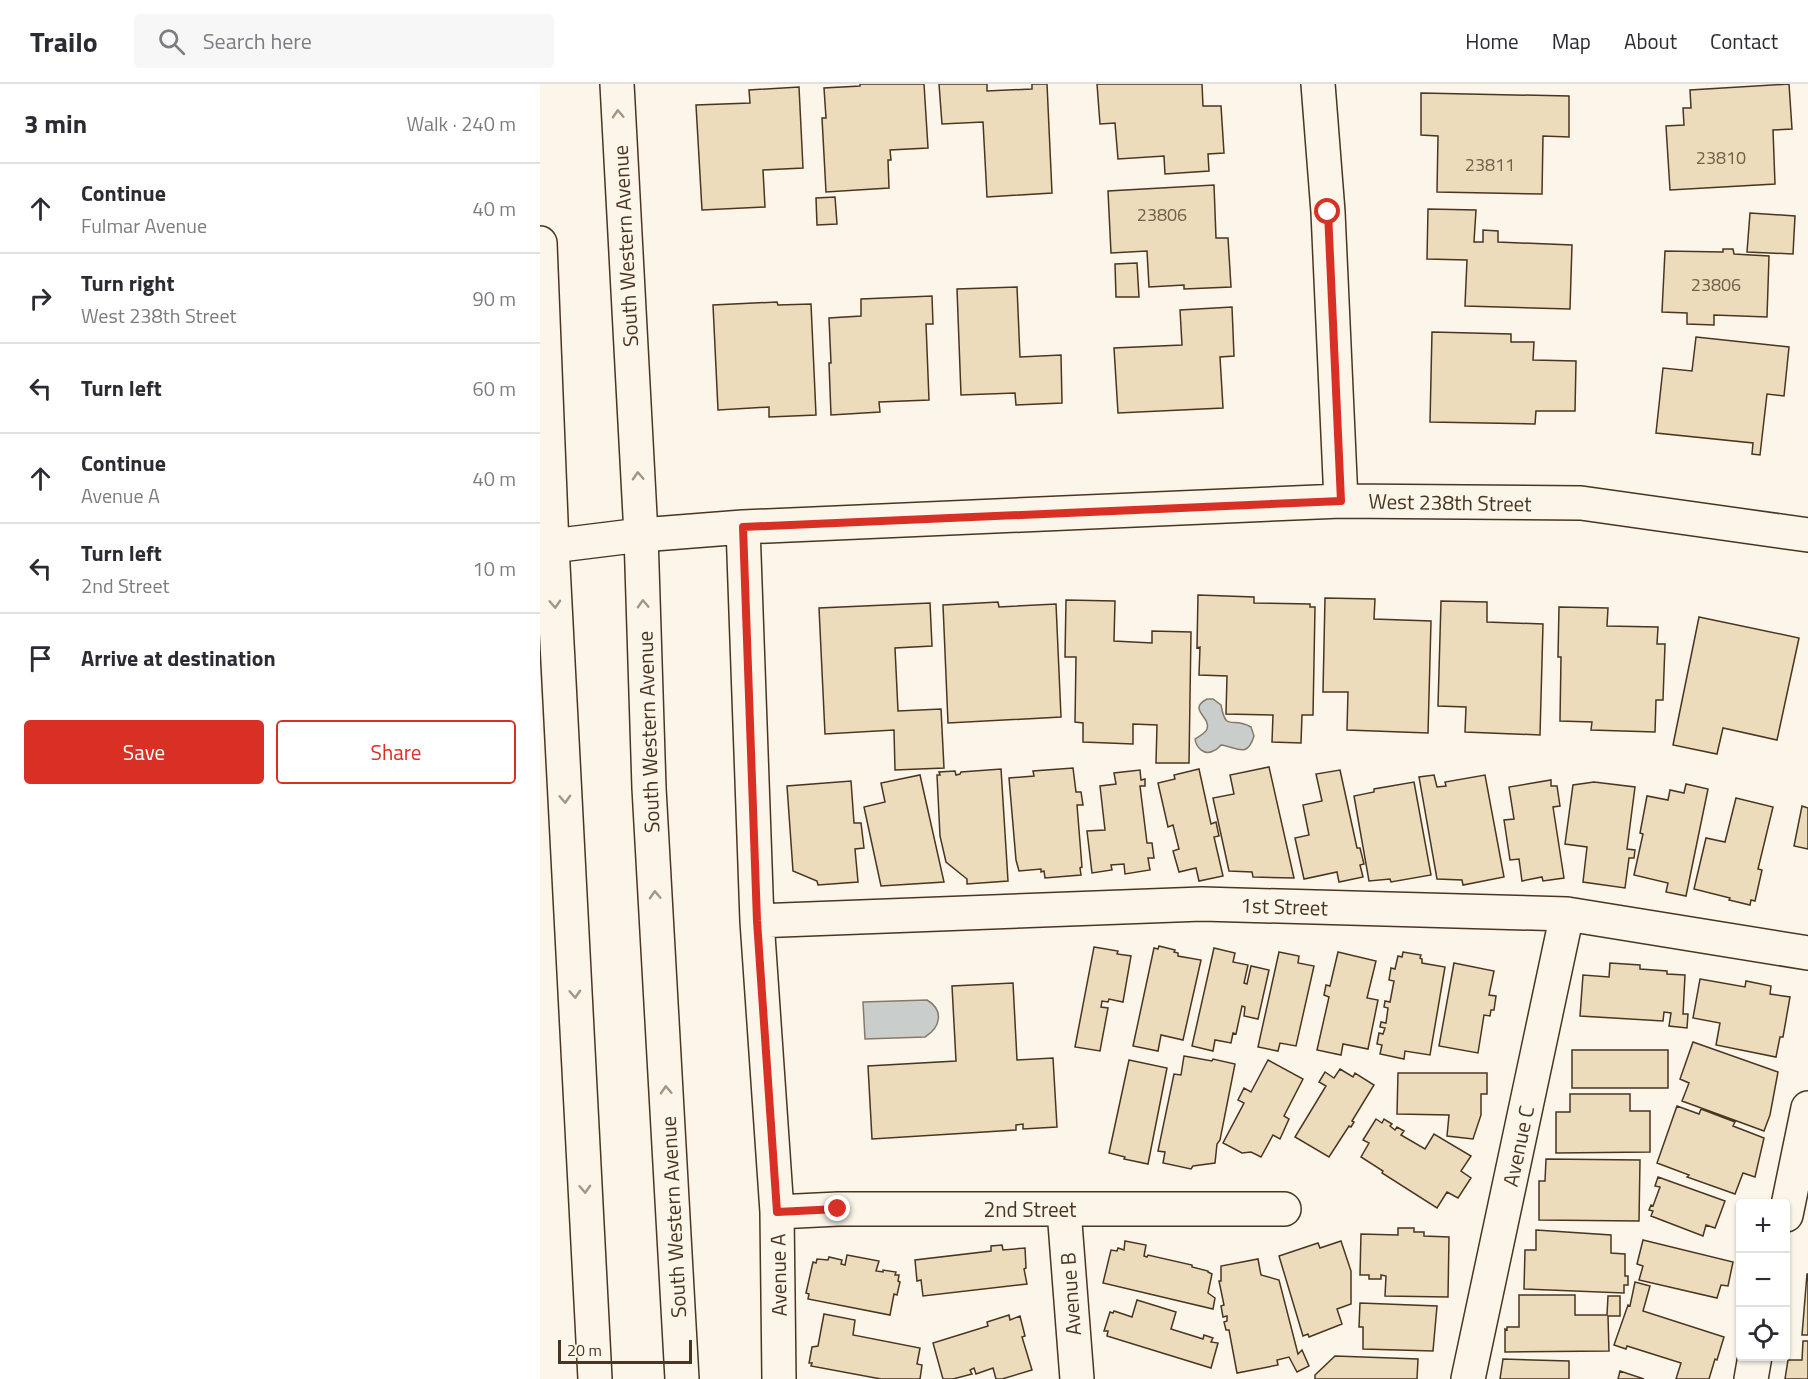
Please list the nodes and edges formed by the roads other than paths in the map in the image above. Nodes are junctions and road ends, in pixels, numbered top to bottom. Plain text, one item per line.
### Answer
1 (617, 84) edge
2 (1318, 84) edge
3 (540, 243) edge
4 (1341, 501) junction
5 (743, 527) junction
6 (641, 535) junction
7 (1808, 535) edge
8 (552, 546) junction
9 (1567, 914) junction
10 (757, 921) junction
11 (1808, 953) edge
12 (1808, 1108) edge
13 (1788, 1199) edge
14 (1284, 1209) dead end
15 (1064, 1210) junction
16 (777, 1212) junction
17 (1754, 1361) edge
18 (594, 1379) edge
19 (682, 1379) edge
20 (779, 1379) edge
21 (1077, 1379) edge
22 (1468, 1379) edge
23 (1751, 1379) edge

6 -> 1 street, South Western Avenue
2 - 4 street
3 - 8 street
4 - 5 street, West 238th Street
4 - 7 street, West 238th Street
5 - 6 street, West 238th Street
5 - 10 street, Avenue A
6 - 8 street, West 238th Street
19 -> 6 street, South Western Avenue
8 -> 18 street
9 - 10 street, 1st Street
9 - 11 street, 1st Street
9 - 22 street, Avenue C
10 - 16 street, Avenue A
12 - 13 street
14 - 15 street, 2nd Street
15 - 16 street, 2nd Street
15 - 21 street, Avenue B
16 - 20 street, Avenue A
17 - 23 street

